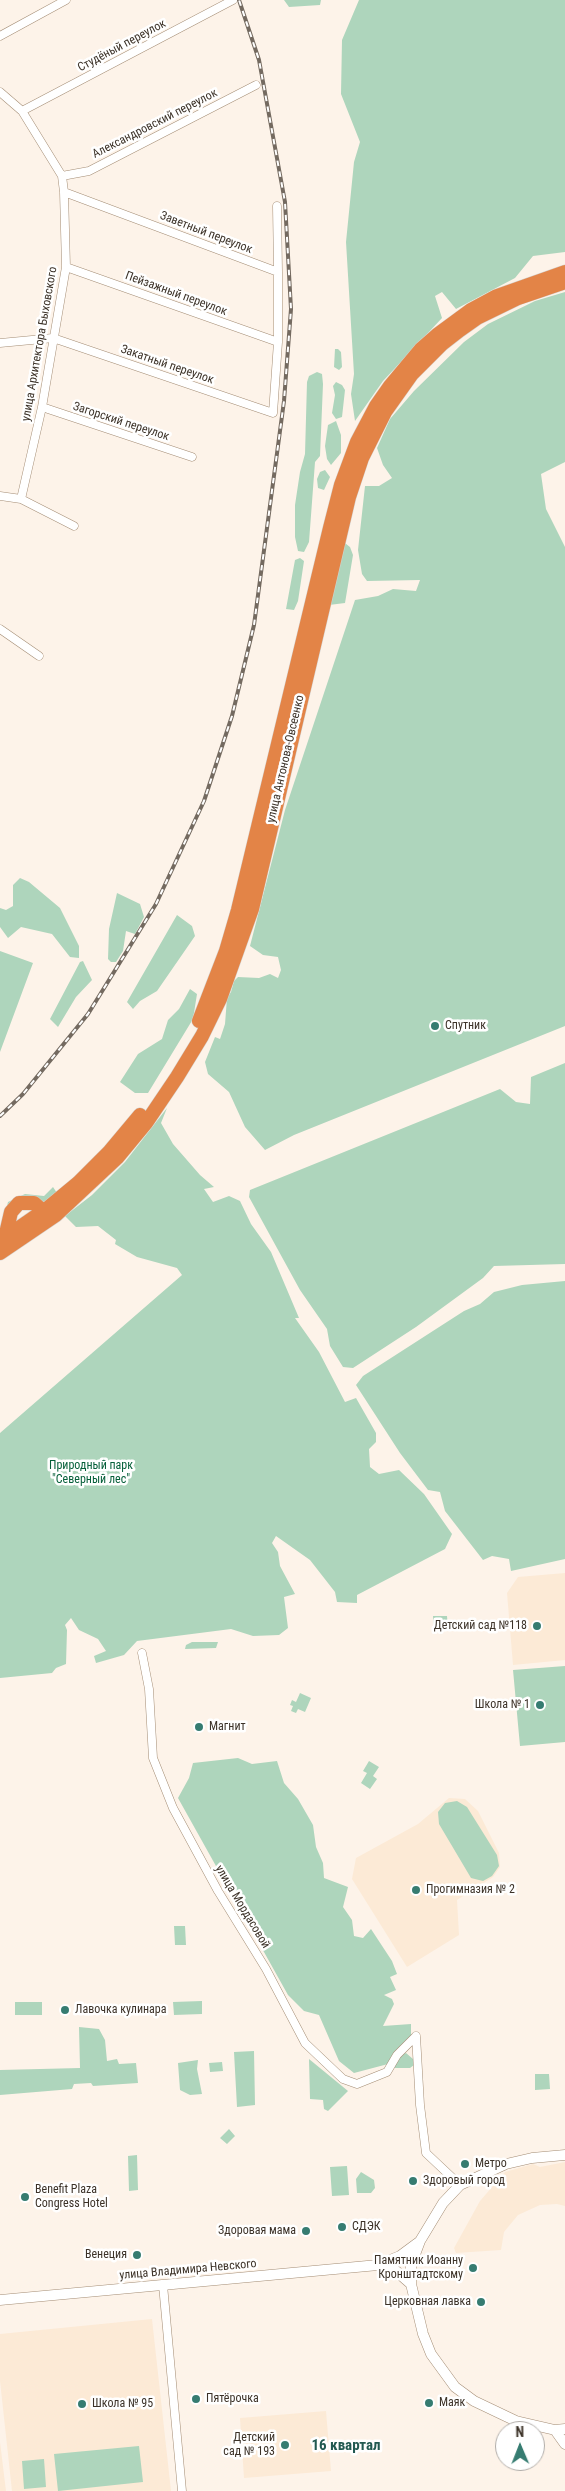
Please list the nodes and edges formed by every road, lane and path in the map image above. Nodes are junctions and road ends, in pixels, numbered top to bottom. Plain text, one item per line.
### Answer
1 (66, 0) edge
2 (233, 0) edge
3 (0, 36) edge
4 (256, 85) dead end
5 (0, 92) edge
6 (22, 111) junction
7 (62, 176) junction
8 (64, 192) junction
9 (277, 206) dead end
10 (66, 267) junction
11 (278, 272) junction
12 (565, 272) edge
13 (565, 282) edge
14 (53, 338) junction
15 (278, 342) junction
16 (0, 343) edge
17 (42, 407) junction
18 (192, 457) dead end
19 (0, 496) edge
20 (21, 499) junction
21 (74, 526) dead end
22 (0, 629) edge
23 (39, 656) dead end
24 (43, 1218) junction
25 (3, 1240) edge
26 (0, 1253) edge
27 (142, 1653) dead end
28 (406, 2047) junction
29 (416, 2054) junction
30 (565, 2155) edge
31 (460, 2185) junction
32 (420, 2241) junction
33 (378, 2265) junction
34 (411, 2284) junction
35 (163, 2285) junction
36 (0, 2300) edge
37 (560, 2430) edge
38 (565, 2444) edge
39 (182, 2491) edge

1 - 3 street
2 - 6 street, Студёный переулок
4 - 7 street, Александровский переулок
5 - 6 street, улица Архитектора Быховского
6 - 7 street, улица Архитектора Быховского
7 - 8 street, улица Архитектора Быховского
8 - 10 street, улица Архитектора Быховского
8 - 11 street, Заветный переулок
9 - 11 street
10 - 14 street, улица Архитектора Быховского
10 - 15 street, Пейзажный переулок
11 - 15 street
12 - 24 highway, улица Антонова-Овсеенко
13 - 24 highway, улица Антонова-Овсеенко
14 - 15 street, Закатный переулок
14 - 16 street
14 - 17 street, улица Архитектора Быховского
17 - 18 street, Загорский переулок
17 - 20 street, улица Архитектора Быховского
19 - 20 street
20 - 21 street
22 - 23 street
24 - 25 highway, улица Антонова-Овсеенко
24 - 25 highway
24 - 26 highway, улица Антонова-Овсеенко
27 - 28 street, улица Мордасовой
28 - 29 street
28 - 29 street, улица Мордасовой
29 - 31 street
30 - 31 street, улица Владимира Невского
31 - 32 street, улица Владимира Невского
32 - 33 street, улица Владимира Невского
32 - 34 street, улица Владимира Невского
33 - 34 street, улица Владимира Невского
33 - 35 street, улица Владимира Невского
34 - 37 street, улица Владимира Невского
35 - 36 street, улица Владимира Невского
35 - 39 street
37 - 38 street

